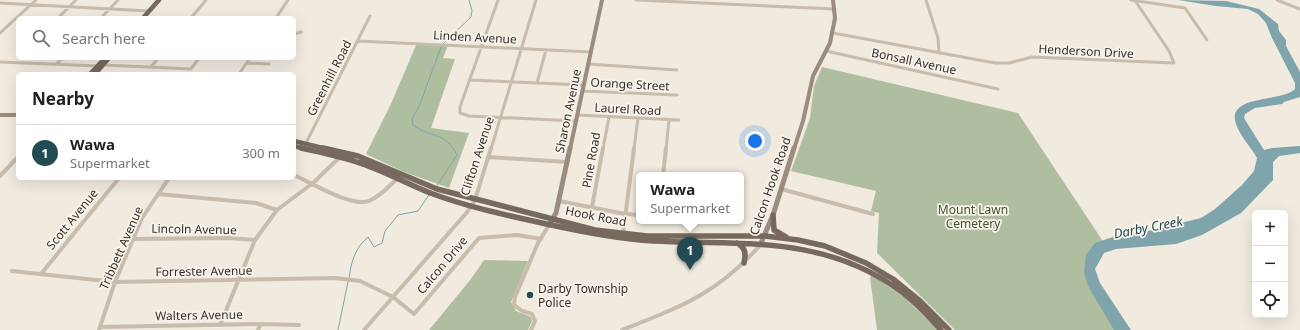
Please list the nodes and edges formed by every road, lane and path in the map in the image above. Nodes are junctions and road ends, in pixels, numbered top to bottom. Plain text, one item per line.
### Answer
1 (36, 0) edge
2 (76, 0) edge
3 (118, 0) edge
4 (159, 0) edge
5 (206, 0) edge
6 (288, 0) edge
7 (498, 0) edge
8 (536, 0) edge
9 (602, 0) edge
10 (636, 0) edge
11 (756, 0) edge
12 (833, 0) edge
13 (926, 0) edge
14 (1131, 0) edge
15 (1277, 0) edge
16 (1136, 2) junction
17 (0, 3) edge
18 (31, 4) junction
19 (756, 5) junction
20 (69, 7) junction
21 (111, 8) junction
22 (835, 9) junction
23 (1300, 9) edge
24 (149, 11) junction
25 (18, 16) edge
26 (60, 16) edge
27 (103, 16) edge
28 (145, 16) edge
29 (193, 16) edge
30 (277, 16) edge
31 (370, 16) dead end
32 (16, 18) edge
33 (301, 32) dead end
34 (0, 33) edge
35 (296, 33) edge
36 (833, 33) junction
37 (1207, 40) dead end
38 (358, 41) junction
39 (481, 47) junction
40 (521, 49) junction
41 (546, 50) junction
42 (826, 51) junction
43 (590, 52) junction
44 (939, 53) junction
45 (16, 59) edge
46 (60, 60) edge
47 (103, 60) edge
48 (107, 60) edge
49 (156, 60) edge
50 (198, 60) edge
51 (249, 60) edge
52 (0, 62) edge
53 (13, 62) junction
54 (247, 63) junction
55 (56, 64) junction
56 (269, 64) dead end
57 (588, 64) junction
58 (103, 65) junction
59 (98, 66) junction
60 (150, 67) junction
61 (677, 70) dead end
62 (92, 72) edge
63 (97, 72) edge
64 (241, 72) edge
65 (470, 80) junction
66 (511, 81) junction
67 (537, 83) junction
68 (583, 85) junction
69 (998, 89) dead end
70 (582, 91) junction
71 (677, 95) dead end
72 (0, 115) edge
73 (577, 115) junction
74 (16, 116) edge
75 (609, 117) junction
76 (500, 118) junction
77 (638, 118) junction
78 (669, 120) junction
79 (679, 120) dead end
80 (576, 121) junction
81 (296, 142) edge
82 (296, 146) edge
83 (304, 146) junction
84 (340, 156) junction
85 (488, 157) junction
86 (16, 159) edge
87 (567, 162) junction
88 (663, 172) edge
89 (0, 176) edge
90 (296, 176) edge
91 (398, 178) junction
92 (117, 180) edge
93 (168, 180) edge
94 (313, 183) junction
95 (781, 189) junction
96 (433, 191) junction
97 (158, 194) junction
98 (475, 200) junction
99 (559, 201) junction
100 (472, 205) junction
101 (592, 207) junction
102 (277, 210) junction
103 (625, 214) junction
104 (873, 214) dead end
105 (636, 215) edge
106 (772, 215) junction
107 (553, 219) junction
108 (550, 225) junction
109 (623, 234) junction
110 (765, 236) junction
111 (133, 239) junction
112 (540, 239) junction
113 (255, 240) junction
114 (798, 240) junction
115 (736, 242) junction
116 (761, 243) junction
117 (744, 263) junction
118 (12, 272) dead end
119 (41, 274) junction
120 (237, 281) junction
121 (115, 282) junction
122 (393, 298) junction
123 (261, 324) junction
124 (220, 325) junction
125 (299, 325) dead end
126 (99, 329) edge
127 (258, 330) edge
128 (364, 330) edge
129 (531, 330) edge
130 (622, 330) edge
131 (941, 330) edge
132 (949, 330) edge

1 - 18 street
2 - 20 street
3 - 21 street
4 - 24 main road
5 - 29 street
6 - 30 street
7 - 39 street
8 - 40 street, Clifton Avenue
9 - 43 street, Sharon Avenue
10 - 19 street
11 - 19 street
12 - 22 street, Calcon Hook Road
13 - 44 street
14 - 16 street
15 - 23 street
16 - 37 street
16 - 44 street, Henderson Drive
17 - 18 street
18 - 20 street
18 - 25 street
19 - 22 street
20 - 21 street
20 - 26 street
21 - 24 street
21 - 27 street
22 - 36 street, Calcon Hook Road
24 - 28 main road
31 - 38 street, Greenhill Road
32 - 34 street
33 - 35 street
36 - 42 street, Calcon Hook Road
36 - 44 street, Henderson Drive
38 - 39 street, Linden Avenue
38 - 83 street, Greenhill Road
39 - 40 street, Linden Avenue
39 - 65 street
40 - 41 street, Linden Avenue
40 - 66 street, Clifton Avenue
41 - 43 street, Linden Avenue
41 - 67 street
42 - 69 street, Bonsall Avenue
42 - 95 street, Calcon Hook Road
43 - 57 street, Sharon Avenue
45 - 53 street
46 - 55 street
47 - 59 main road
48 - 58 main road
49 - 60 street
50 - 60 street
51 - 54 street
52 - 53 street
53 - 55 street
54 - 56 street
54 - 64 street
55 - 59 street
57 - 61 street
57 - 68 street, Sharon Avenue
58 - 60 street
58 - 63 main road
59 - 62 main road
65 - 66 street, Orange Street
65 - 76 street
66 - 67 street, Orange Street
66 - 76 street, Clifton Avenue
67 - 68 street, Orange Street
68 - 70 street, Sharon Avenue
70 - 71 street, Orange Street
70 - 73 street, Sharon Avenue
72 - 74 street
73 - 75 street, Laurel Road
73 - 80 street, Sharon Avenue
75 - 77 street, Laurel Road
75 - 101 street, Pine Road
76 - 80 street
76 - 85 street, Clifton Avenue
77 - 78 street, Laurel Road
77 - 103 street
78 - 79 street, Laurel Road
78 - 88 street
80 - 87 street, Sharon Avenue
81 - 83 main road, Hook Road
82 - 83 main road, Hook Road
83 - 84 main road, Hook Road
83 - 96 main road, Hook Road
84 - 91 main road, Hook Road
84 - 94 street
85 - 87 street
85 - 98 street, Clifton Avenue
86 - 89 street
87 - 99 street, Sharon Avenue
90 - 94 street
91 - 94 street
91 - 96 main road, Hook Road
92 - 119 street, Scott Avenue
93 - 97 street, Tribbett Avenue
94 - 102 street
95 - 104 street
95 - 106 street, Calcon Hook Road
96 - 98 main road, Hook Road
96 - 100 main road, Hook Road
97 - 102 street
97 - 111 street, Tribbett Avenue
98 - 100 street, Clifton Avenue
98 - 107 main road, Hook Road
99 - 101 street
99 - 107 street, Sharon Avenue
100 - 108 main road, Hook Road
100 - 122 street, Clifton Avenue
101 - 103 street
102 - 113 street
103 - 105 street
103 - 109 street
106 - 110 street, Calcon Hook Road
106 - 114 main road
107 - 108 street, Sharon Avenue
107 - 109 main road, Hook Road
108 - 112 street
108 - 115 main road, Hook Road
109 - 110 main road, Hook Road
110 - 114 main road, Hook Road
110 - 116 street, Calcon Hook Road
111 - 113 street, Lincoln Avenue
111 - 121 street, Tribbett Avenue
112 - 122 street, Calcon Drive
112 - 129 street
113 - 120 street
114 - 132 main road, Hook Road
115 - 116 main road, Hook Road
115 - 117 main road
116 - 117 street, Calcon Hook Road
116 - 131 main road, Hook Road
117 - 130 street, Calcon Hook Road
118 - 119 street, Forrester Avenue
119 - 121 street, Forrester Avenue
120 - 121 street, Forrester Avenue
120 - 122 street, Forrester Avenue
120 - 124 street
121 - 126 street, Tribbett Avenue
122 - 128 street, Clifton Avenue
123 - 124 street, Walters Avenue
123 - 125 street, Walters Avenue
123 - 127 street
124 - 126 street, Walters Avenue

